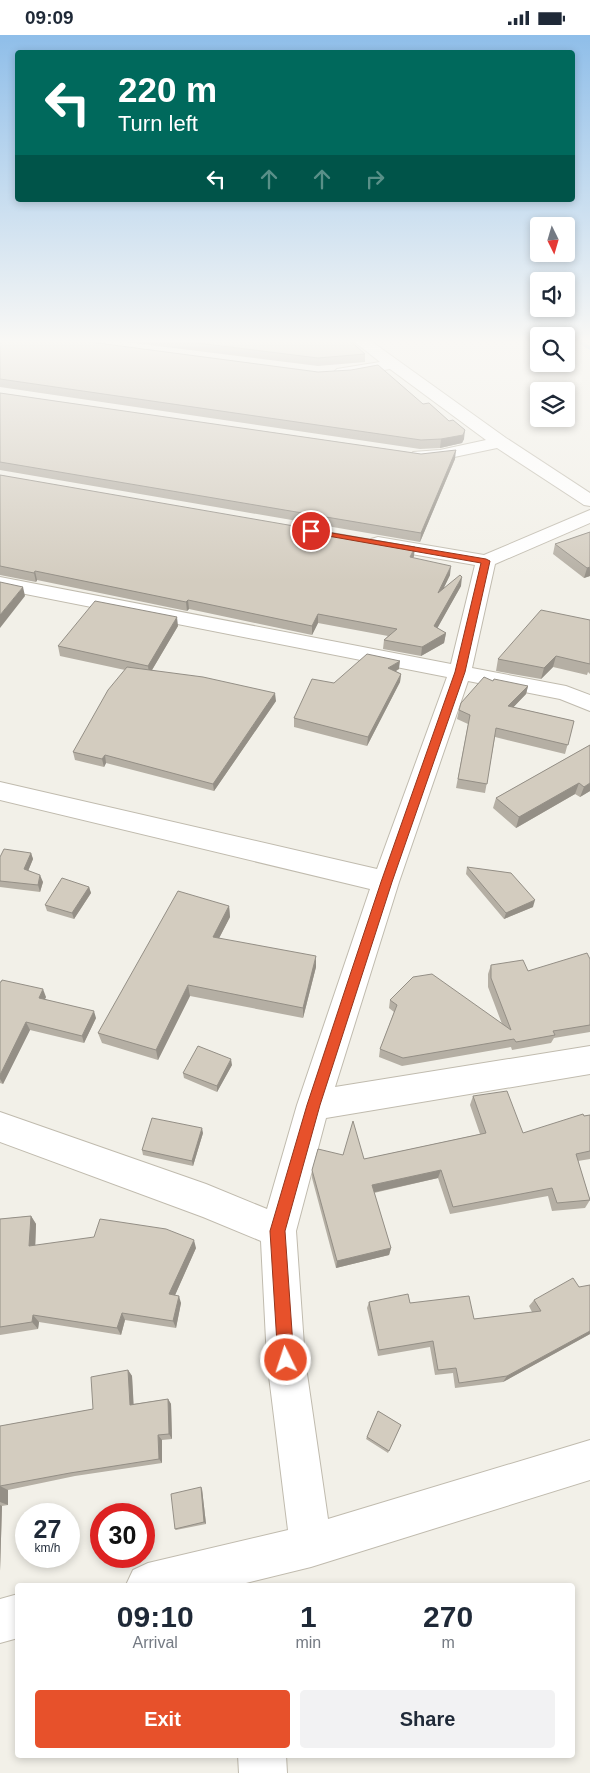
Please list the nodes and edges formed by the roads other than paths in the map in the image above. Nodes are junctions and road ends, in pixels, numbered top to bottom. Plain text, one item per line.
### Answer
1 (470, 420) edge
2 (500, 442) junction
3 (405, 454) edge
4 (590, 501) edge
5 (590, 516) edge
6 (360, 539) edge
7 (486, 561) junction
8 (0, 583) edge
9 (460, 672) junction
10 (590, 703) edge
11 (0, 791) edge
12 (386, 882) junction
13 (590, 1059) edge
14 (313, 1105) junction
15 (0, 1127) edge
16 (278, 1231) junction
17 (590, 1460) edge
18 (310, 1546) junction
19 (249, 1573) edge
20 (165, 1583) edge
21 (15, 1617) edge
22 (0, 1621) edge
23 (262, 1758) edge
24 (263, 1773) edge

1 - 2 street
2 - 3 street
2 - 4 street
5 - 7 street
6 - 7 street
7 - 9 street
8 - 9 street
9 - 10 street
9 - 12 street
11 - 12 street
12 - 14 street
13 - 14 street
14 - 16 street
15 - 16 street
16 - 18 street
17 - 18 street
18 - 19 street
19 - 20 street
21 - 22 street
23 - 24 street

